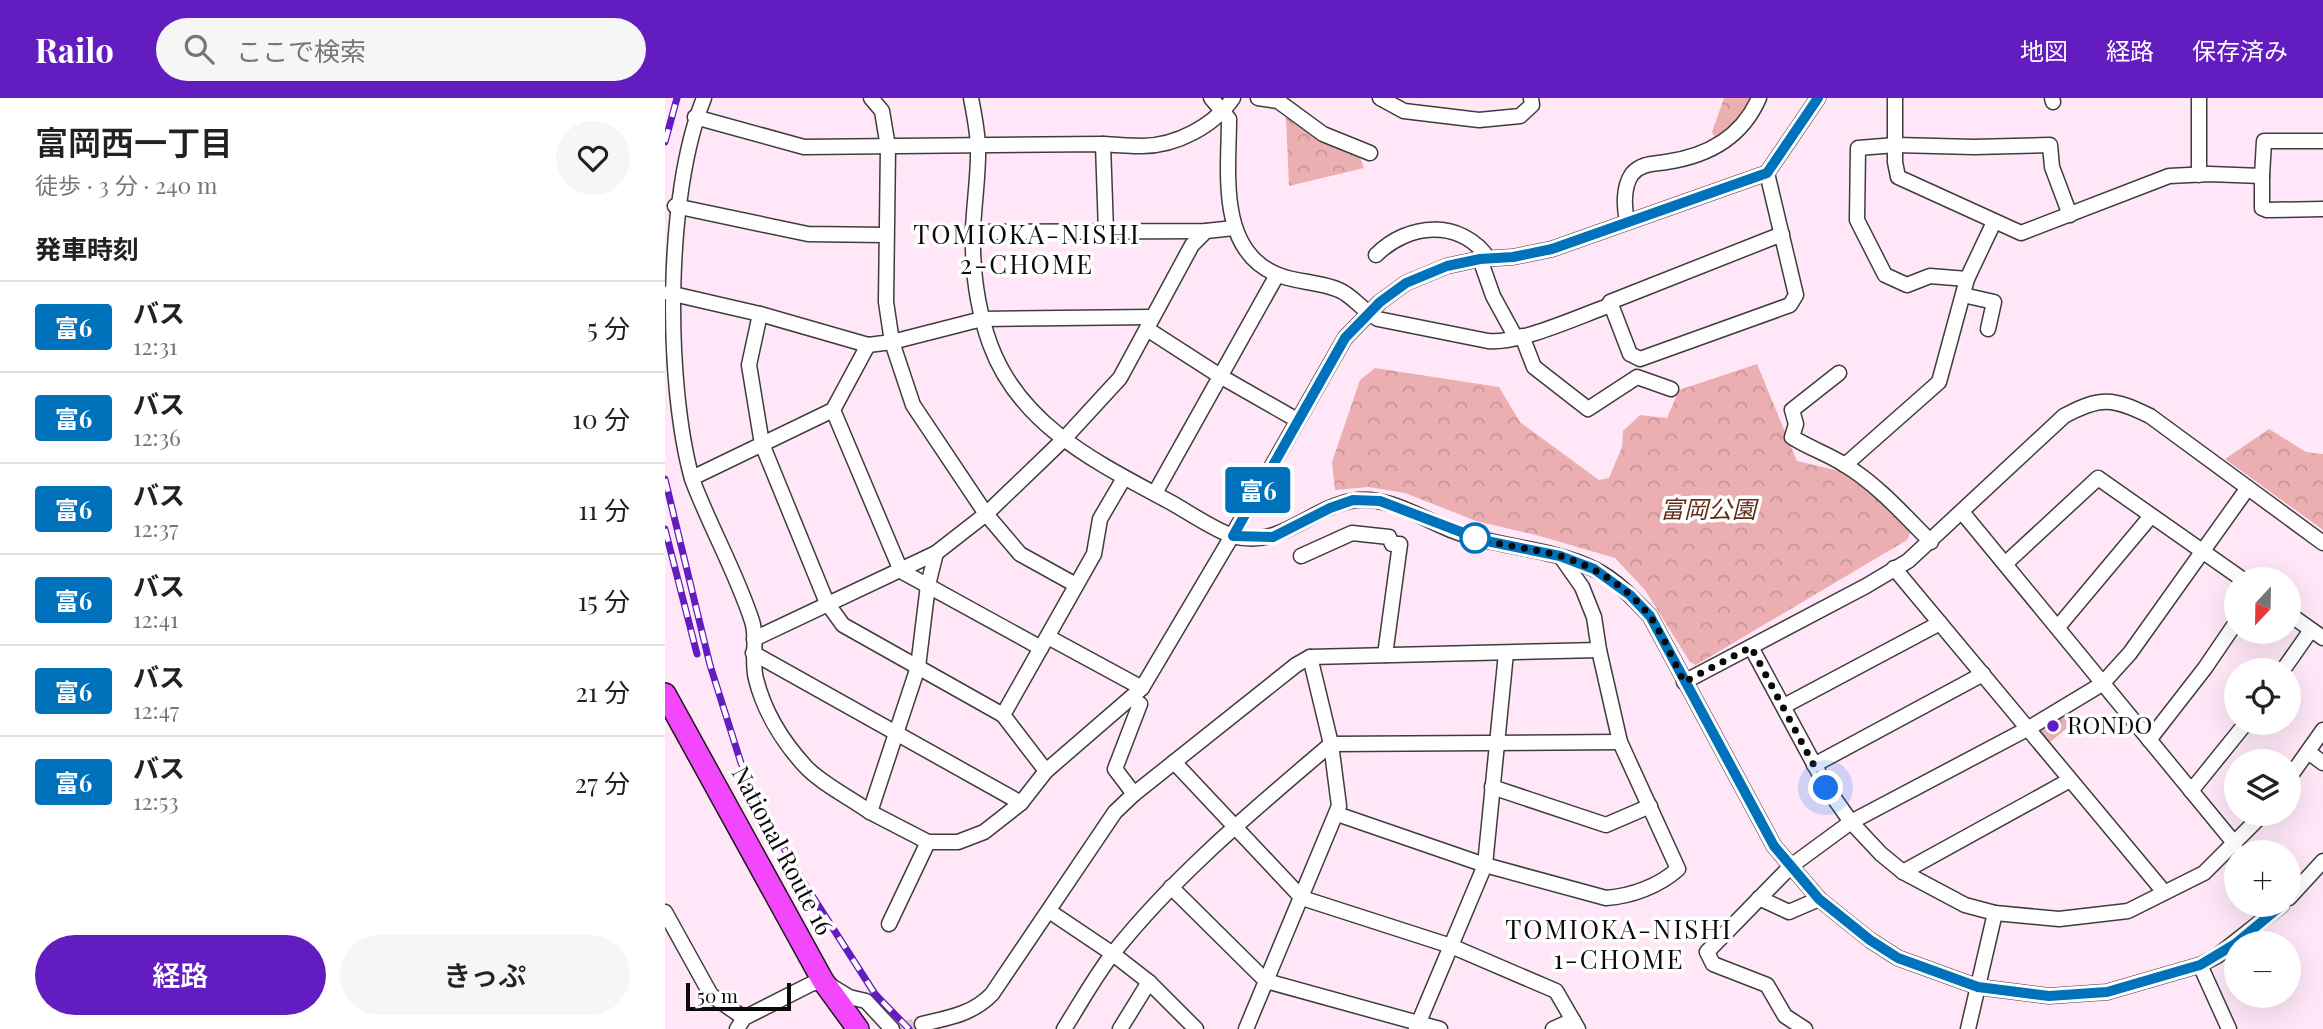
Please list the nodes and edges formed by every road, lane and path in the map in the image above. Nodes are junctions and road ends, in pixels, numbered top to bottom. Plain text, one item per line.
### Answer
1 (704, 98) edge
2 (871, 98) edge
3 (971, 98) edge
4 (1211, 98) edge
5 (1233, 98) edge
6 (1258, 98) edge
7 (1380, 98) edge
8 (1531, 98) edge
9 (1759, 98) edge
10 (1818, 98) edge
11 (1895, 98) edge
12 (2199, 98) edge
13 (1223, 111) junction
14 (695, 117) junction
15 (2323, 141) edge
16 (1103, 144) junction
17 (1896, 145) junction
18 (978, 146) junction
19 (888, 148) junction
20 (1370, 153) dead end
21 (1767, 173) junction
22 (2199, 175) junction
23 (2262, 176) junction
24 (675, 206) junction
25 (2323, 209) edge
26 (2070, 215) junction
27 (1627, 221) junction
28 (1994, 222) junction
29 (1234, 228) junction
30 (1206, 231) junction
31 (973, 232) junction
32 (1106, 232) junction
33 (1782, 234) junction
34 (885, 235) junction
35 (1376, 256) dead end
36 (1485, 259) junction
37 (1277, 275) junction
38 (1967, 279) junction
39 (669, 293) junction
40 (1963, 295) junction
41 (1611, 305) junction
42 (760, 314) junction
43 (1367, 314) junction
44 (982, 318) junction
45 (1150, 323) junction
46 (1988, 329) dead end
47 (1519, 337) junction
48 (891, 342) junction
49 (867, 345) junction
50 (1839, 373) dead end
51 (1220, 376) junction
52 (1671, 389) dead end
53 (833, 410) junction
54 (1297, 420) junction
55 (1063, 440) junction
56 (762, 444) junction
57 (1845, 465) junction
58 (692, 478) junction
59 (1124, 478) junction
60 (2247, 489) junction
61 (1155, 494) junction
62 (1962, 512) junction
63 (986, 514) junction
64 (2151, 516) junction
65 (1233, 536) junction
66 (1931, 542) junction
67 (2323, 543) edge
68 (2203, 551) junction
69 (936, 553) junction
70 (1301, 556) dead end
71 (1560, 556) junction
72 (2005, 564) junction
73 (2225, 567) edge
74 (1894, 568) junction
75 (901, 571) junction
76 (928, 585) junction
77 (1076, 585) junction
78 (827, 603) junction
79 (1940, 623) junction
80 (2301, 623) edge
81 (2058, 627) junction
82 (2317, 634) edge
83 (2224, 640) edge
84 (1044, 643) junction
85 (754, 646) junction
86 (1751, 647) junction
87 (1599, 650) junction
88 (1506, 653) junction
89 (1385, 654) junction
90 (1310, 657) junction
91 (2294, 658) edge
92 (918, 667) junction
93 (1983, 674) junction
94 (1684, 682) junction
95 (2102, 684) junction
96 (1136, 693) junction
97 (665, 694) edge
98 (1784, 706) junction
99 (1003, 715) junction
100 (2029, 728) junction
101 (2323, 730) edge
102 (898, 732) junction
103 (2237, 735) edge
104 (2149, 740) junction
105 (1620, 742) junction
106 (1331, 744) junction
107 (1497, 744) junction
108 (2308, 752) junction
109 (1174, 762) junction
110 (2301, 762) edge
111 (2323, 763) edge
112 (1814, 765) junction
113 (1047, 771) junction
114 (2070, 780) junction
115 (1492, 787) junction
116 (2191, 791) junction
117 (1134, 794) junction
118 (1021, 803) junction
119 (1650, 806) junction
120 (870, 812) junction
121 (1336, 814) junction
122 (1851, 822) junction
123 (2252, 826) edge
124 (1234, 827) junction
125 (2232, 840) edge
126 (2239, 840) edge
127 (928, 842) junction
128 (2224, 854) edge
129 (2323, 861) edge
130 (1485, 865) junction
131 (1791, 866) junction
132 (1903, 872) junction
133 (2301, 885) edge
134 (1171, 887) junction
135 (2164, 892) junction
136 (1303, 898) junction
137 (1759, 898) junction
138 (1819, 899) junction
139 (1049, 911) junction
140 (665, 912) edge
141 (1995, 913) junction
142 (2268, 917) edge
143 (889, 924) dead end
144 (1451, 946) junction
145 (1113, 954) junction
146 (2200, 965) junction
147 (823, 981) junction
148 (1266, 981) junction
149 (1149, 982) junction
150 (1978, 987) junction
151 (954, 1023) edge
152 (741, 1024) edge
153 (922, 1024) dead end
154 (1576, 1025) edge
155 (1418, 1026) edge
156 (858, 1029) edge
157 (892, 1029) edge
158 (1064, 1029) edge
159 (1120, 1029) edge
160 (1196, 1029) edge
161 (1245, 1029) edge
162 (1440, 1029) edge
163 (1553, 1029) edge
164 (1805, 1029) edge
165 (1968, 1029) edge
166 (2229, 1029) edge

1 - 14 street
2 - 19 street
3 - 18 street
4 - 13 street
5 - 13 street
6 - 20 street
7 - 8 street
9 - 27 street
10 - 21 street
11 - 17 street
12 - 22 street
13 - 16 street
13 - 29 street
14 - 19 street
14 - 24 street
15 - 23 street
16 - 18 street
16 - 32 street
17 - 26 street
17 - 28 street
17 - 38 street
18 - 19 street
18 - 31 street
19 - 34 street
21 - 27 street
21 - 33 street
22 - 23 street
22 - 26 street
23 - 25 street
24 - 34 street
24 - 39 street
26 - 28 street
27 - 36 street
28 - 38 street
29 - 30 street
29 - 37 street
30 - 32 street
30 - 45 street
31 - 32 street
31 - 44 street
33 - 41 street
33 - 41 street
34 - 48 street
35 - 36 street
36 - 43 street
36 - 47 street
37 - 43 street
37 - 51 street
38 - 40 street
39 - 42 street
39 - 58 street
40 - 46 street
40 - 57 street
41 - 47 street
42 - 49 street
42 - 56 street
43 - 47 street
43 - 54 street
44 - 45 street
44 - 48 street
44 - 55 street
45 - 51 street
45 - 55 street
47 - 52 street
48 - 49 street
48 - 63 street
49 - 53 street
50 - 57 street
51 - 54 street
51 - 61 street
53 - 56 street
53 - 75 street
54 - 65 street
55 - 59 street
55 - 63 street
56 - 58 street
56 - 78 street
57 - 66 street
58 - 85 street
59 - 61 street
59 - 77 street
60 - 62 street
60 - 67 street
60 - 68 street
61 - 65 street
62 - 66 street
62 - 72 street
63 - 69 street
63 - 77 street
64 - 68 street
64 - 72 street
64 - 81 street
65 - 71 street
65 - 96 street
66 - 74 street
68 - 73 street
68 - 95 street
69 - 75 street
69 - 76 street
70 - 89 street
71 - 87 street
71 - 94 street
72 - 81 street
74 - 79 street
74 - 86 street
75 - 76 street
75 - 78 street
76 - 84 street
76 - 92 street
77 - 84 street
78 - 85 street
78 - 92 street
79 - 93 street
79 - 98 street
80 - 82 street
81 - 95 street
82 - 91 street
83 - 104 street
84 - 96 street
84 - 99 street
85 - 102 street
85 - 120 street
86 - 94 street
86 - 98 street
87 - 88 street
87 - 105 street
88 - 89 street
88 - 107 street
89 - 90 street
90 - 106 street
90 - 109 street
92 - 99 street
92 - 102 street
93 - 100 street
93 - 112 street
94 - 131 street
95 - 100 street
95 - 104 street
96 - 113 street
96 - 117 street
97 - 147 highway, National Route 16
98 - 112 street
99 - 113 street
100 - 114 street
100 - 122 street
101 - 108 street
102 - 118 street
102 - 120 street
103 - 116 street
104 - 116 street
105 - 107 street
105 - 119 street
106 - 107 street
106 - 121 street
106 - 124 street
107 - 115 street
108 - 110 street
108 - 111 street
109 - 117 street
109 - 124 street
112 - 122 street
113 - 118 street
114 - 132 street
114 - 135 street
115 - 119 street
115 - 130 street
116 - 125 street
117 - 139 street
118 - 127 street
119 - 130 street
120 - 127 street
121 - 130 street
121 - 136 street
122 - 131 street
122 - 132 street
123 - 126 street
124 - 134 street
124 - 136 street
127 - 143 street
128 - 135 street
129 - 133 street
130 - 144 street
131 - 137 street
131 - 138 street
132 - 141 street
134 - 145 street
134 - 148 street
135 - 141 street
136 - 144 street
136 - 148 street
137 - 138 street
137 - 164 street
138 - 150 street
139 - 145 street
139 - 151 street
140 - 152 street
141 - 150 street
142 - 146 street
144 - 154 street
144 - 155 street
145 - 149 street
145 - 158 street
146 - 150 street
146 - 166 street
147 - 152 street
147 - 156 highway, National Route 16
147 - 157 street
148 - 155 street
148 - 161 street
149 - 159 street
149 - 160 street
150 - 165 street
151 - 153 street
154 - 163 street
155 - 162 street

